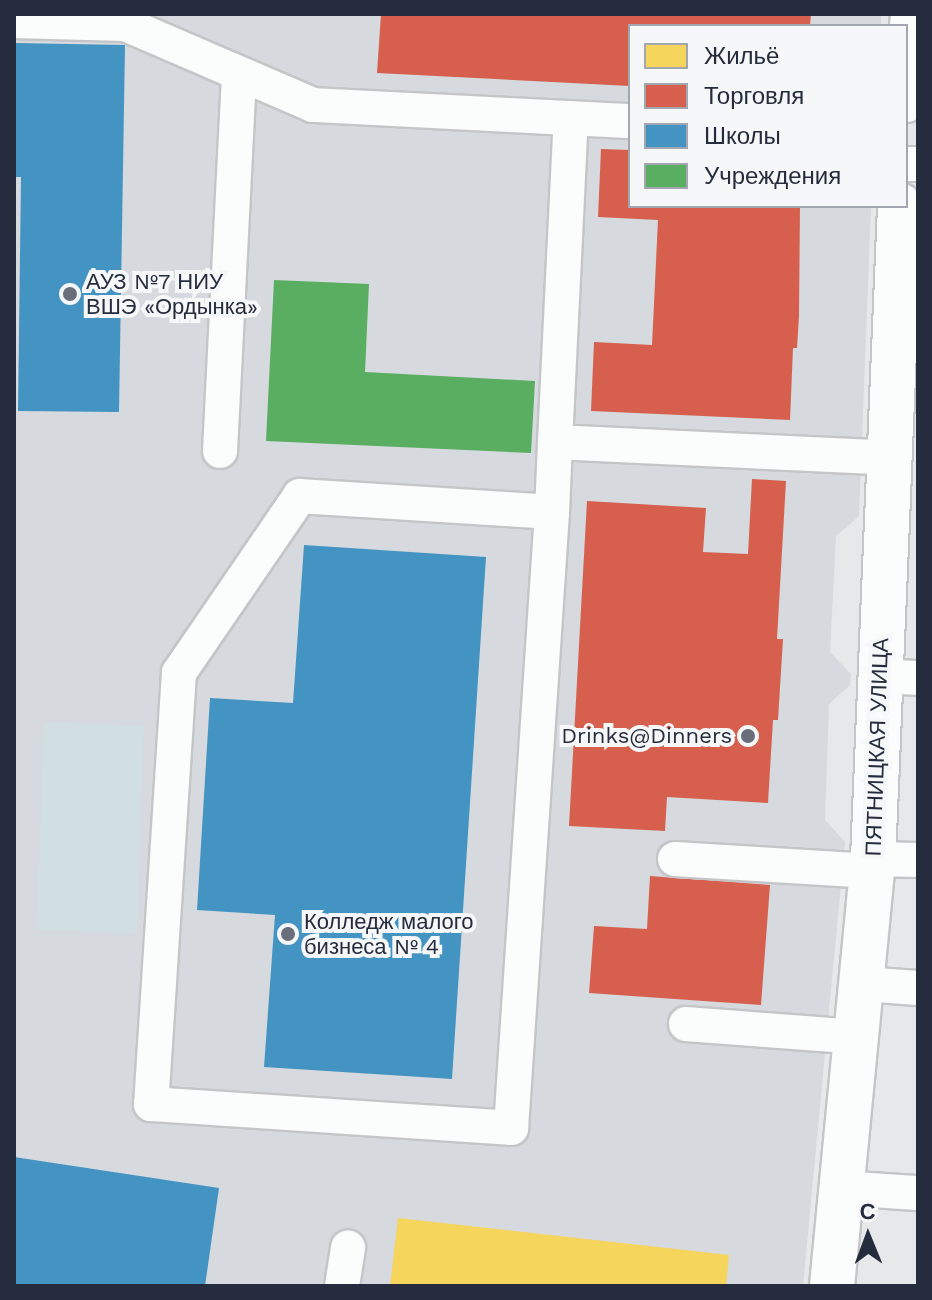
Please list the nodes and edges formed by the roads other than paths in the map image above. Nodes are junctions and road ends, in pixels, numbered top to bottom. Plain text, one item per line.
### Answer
1 (913, 14) edge
2 (14, 21) edge
3 (239, 74) junction
4 (908, 75) edge
5 (571, 118) junction
6 (628, 121) edge
7 (900, 208) edge
8 (908, 292) edge
9 (555, 442) junction
10 (220, 451) dead end
11 (890, 458) junction
12 (552, 512) junction
13 (899, 677) edge
14 (675, 859) dead end
15 (918, 860) edge
16 (872, 865) junction
17 (862, 984) junction
18 (918, 988) edge
19 (686, 1024) dead end
20 (857, 1037) junction
21 (842, 1188) junction
22 (918, 1193) edge
23 (348, 1247) dead end
24 (342, 1286) edge
25 (832, 1286) edge

1 - 4 street
2 - 3 lane
3 - 5 lane
3 - 10 lane
5 - 6 lane
5 - 9 lane
7 - 8 street, ПЯТНИЦКАЯ УЛИЦА
8 - 11 street, ПЯТНИЦКАЯ УЛИЦА
9 - 11 lane
9 - 12 lane
11 - 13 street, ПЯТНИЦКАЯ УЛИЦА
12 - 12 lane
13 - 16 street, ПЯТНИЦКАЯ УЛИЦА
14 - 16 lane
15 - 16 lane
16 - 17 street, ПЯТНИЦКАЯ УЛИЦА
17 - 18 lane
17 - 20 street, ПЯТНИЦКАЯ УЛИЦА
19 - 20 lane
20 - 21 street, ПЯТНИЦКАЯ УЛИЦА
21 - 22 lane
21 - 25 street, ПЯТНИЦКАЯ УЛИЦА
23 - 24 lane

